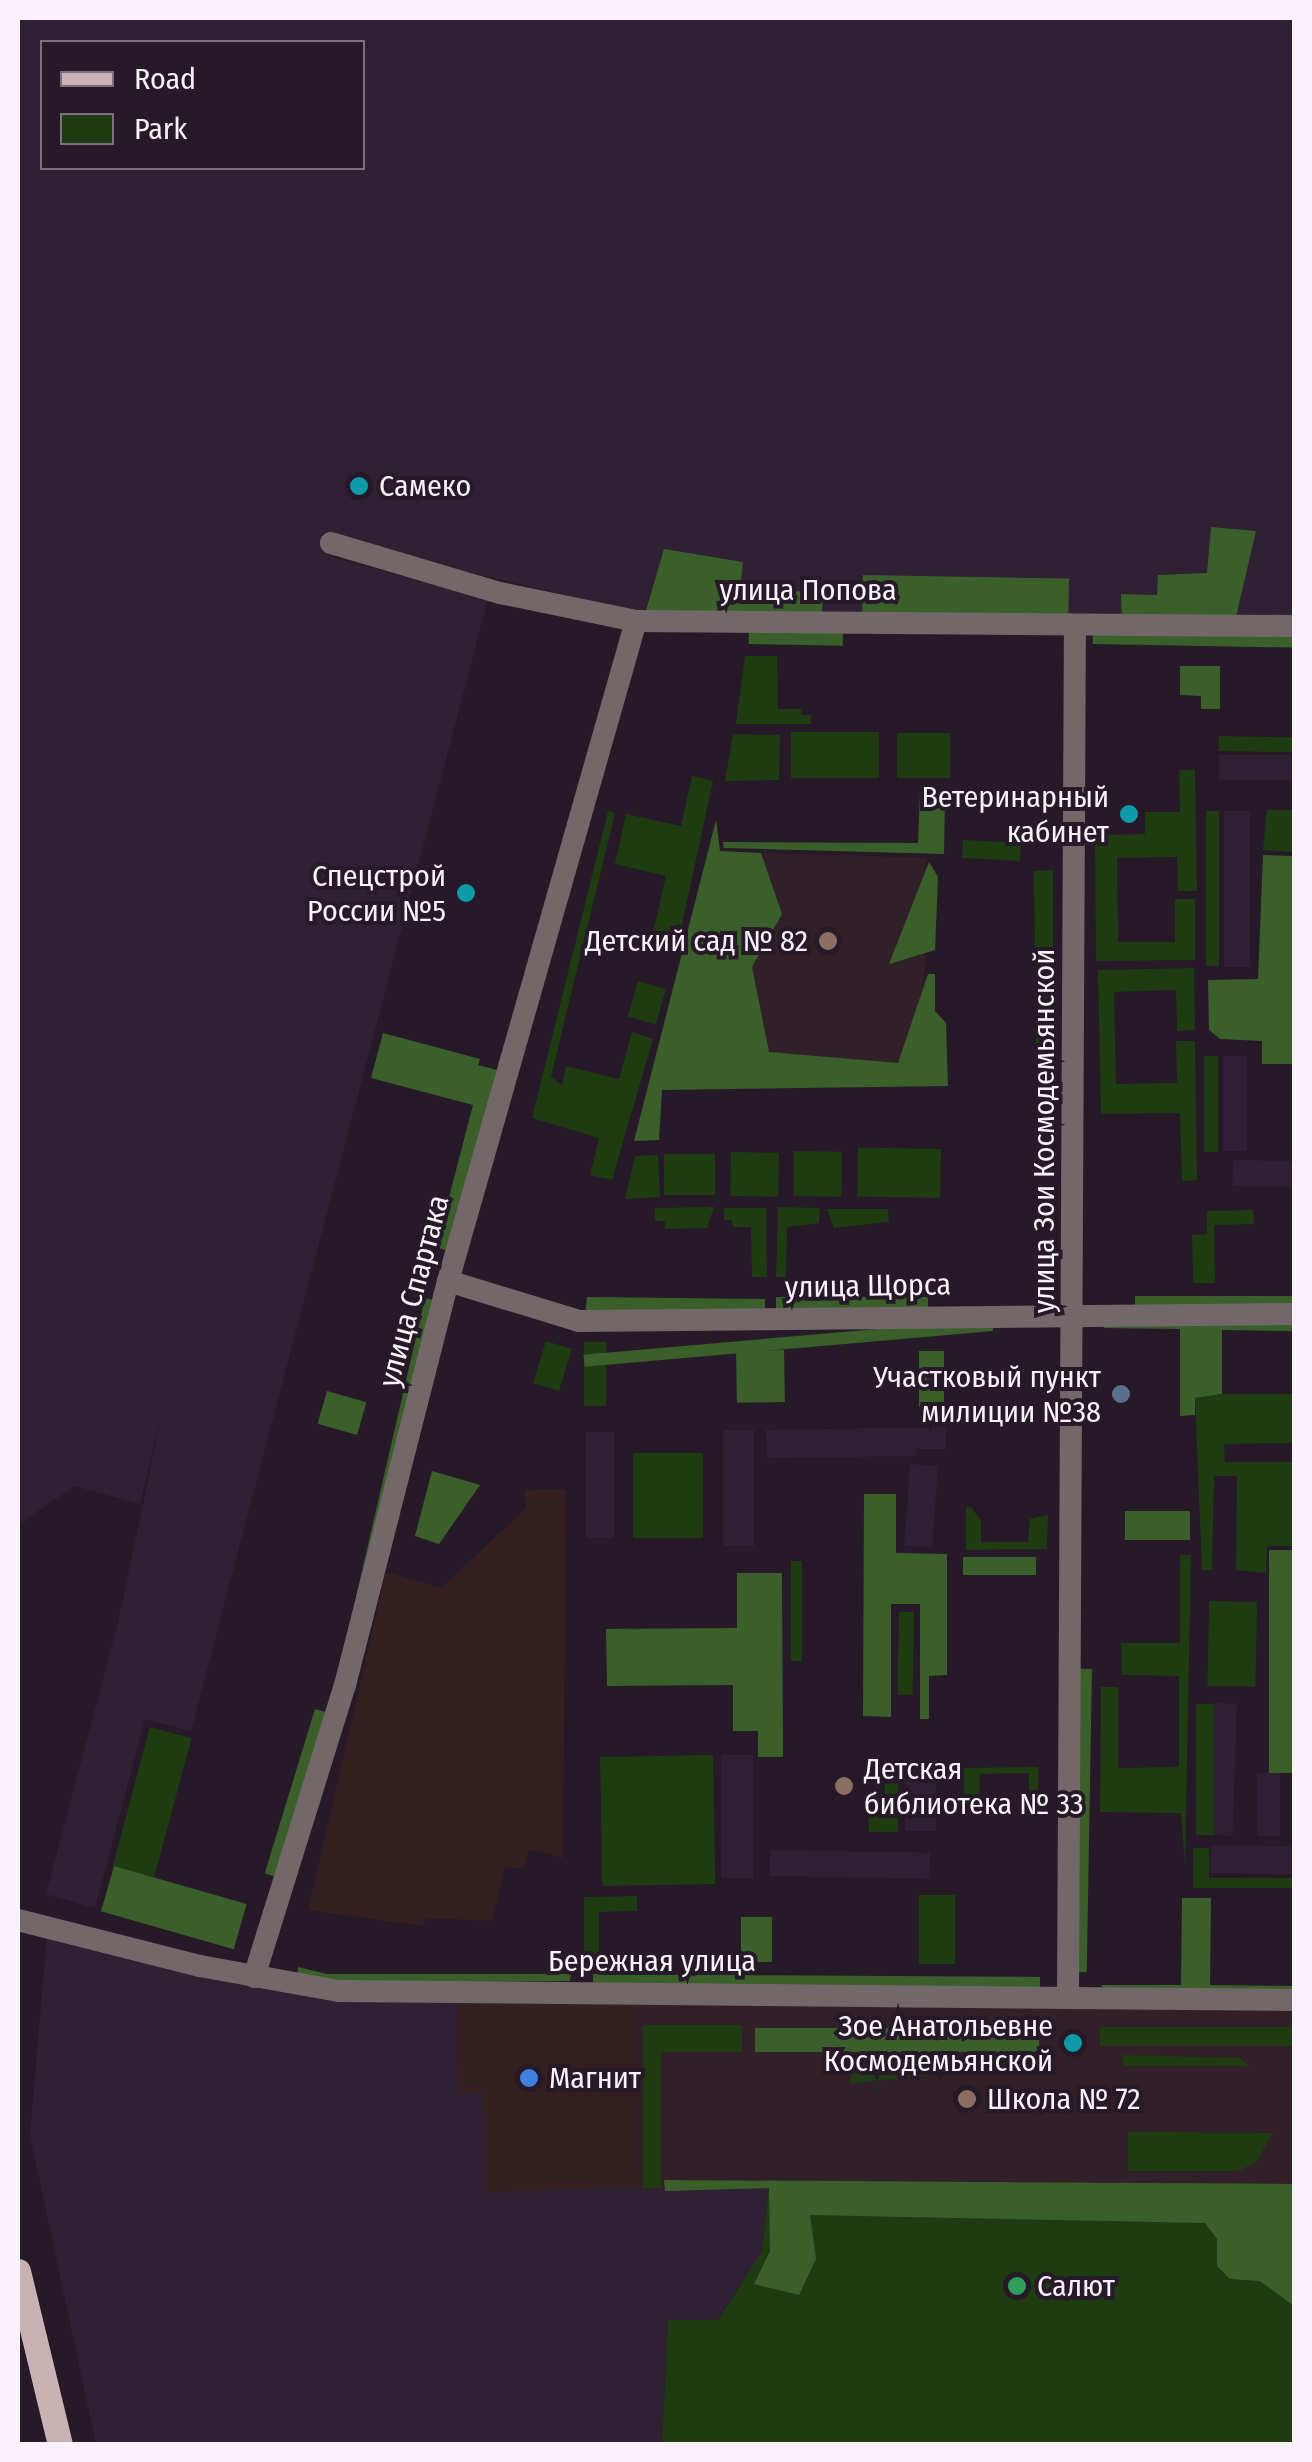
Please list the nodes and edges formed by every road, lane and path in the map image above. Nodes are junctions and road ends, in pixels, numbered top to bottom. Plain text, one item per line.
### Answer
1 (331, 543) dead end
2 (636, 621) junction
3 (1075, 624) junction
4 (1294, 626) edge
5 (448, 1282) junction
6 (1076, 1312) junction
7 (1294, 1314) edge
8 (18, 1920) edge
9 (254, 1978) junction
10 (1068, 1997) junction
11 (1294, 2000) edge
12 (18, 2271) edge
13 (60, 2444) edge

1 - 2 street, улица Попова
2 - 3 street, улица Попова
2 - 5 street, улица Спартака
3 - 4 street, улица Попова
3 - 6 street, улица Зои Космодемьянской
5 - 6 street, улица Щорса
5 - 9 street, улица Спартака
6 - 7 street, улица Щорса
6 - 10 street, улица Зои Космодемьянской
8 - 9 street, Бережная улица
9 - 10 street, Бережная улица
10 - 11 street, Бережная улица
12 - 13 main road

